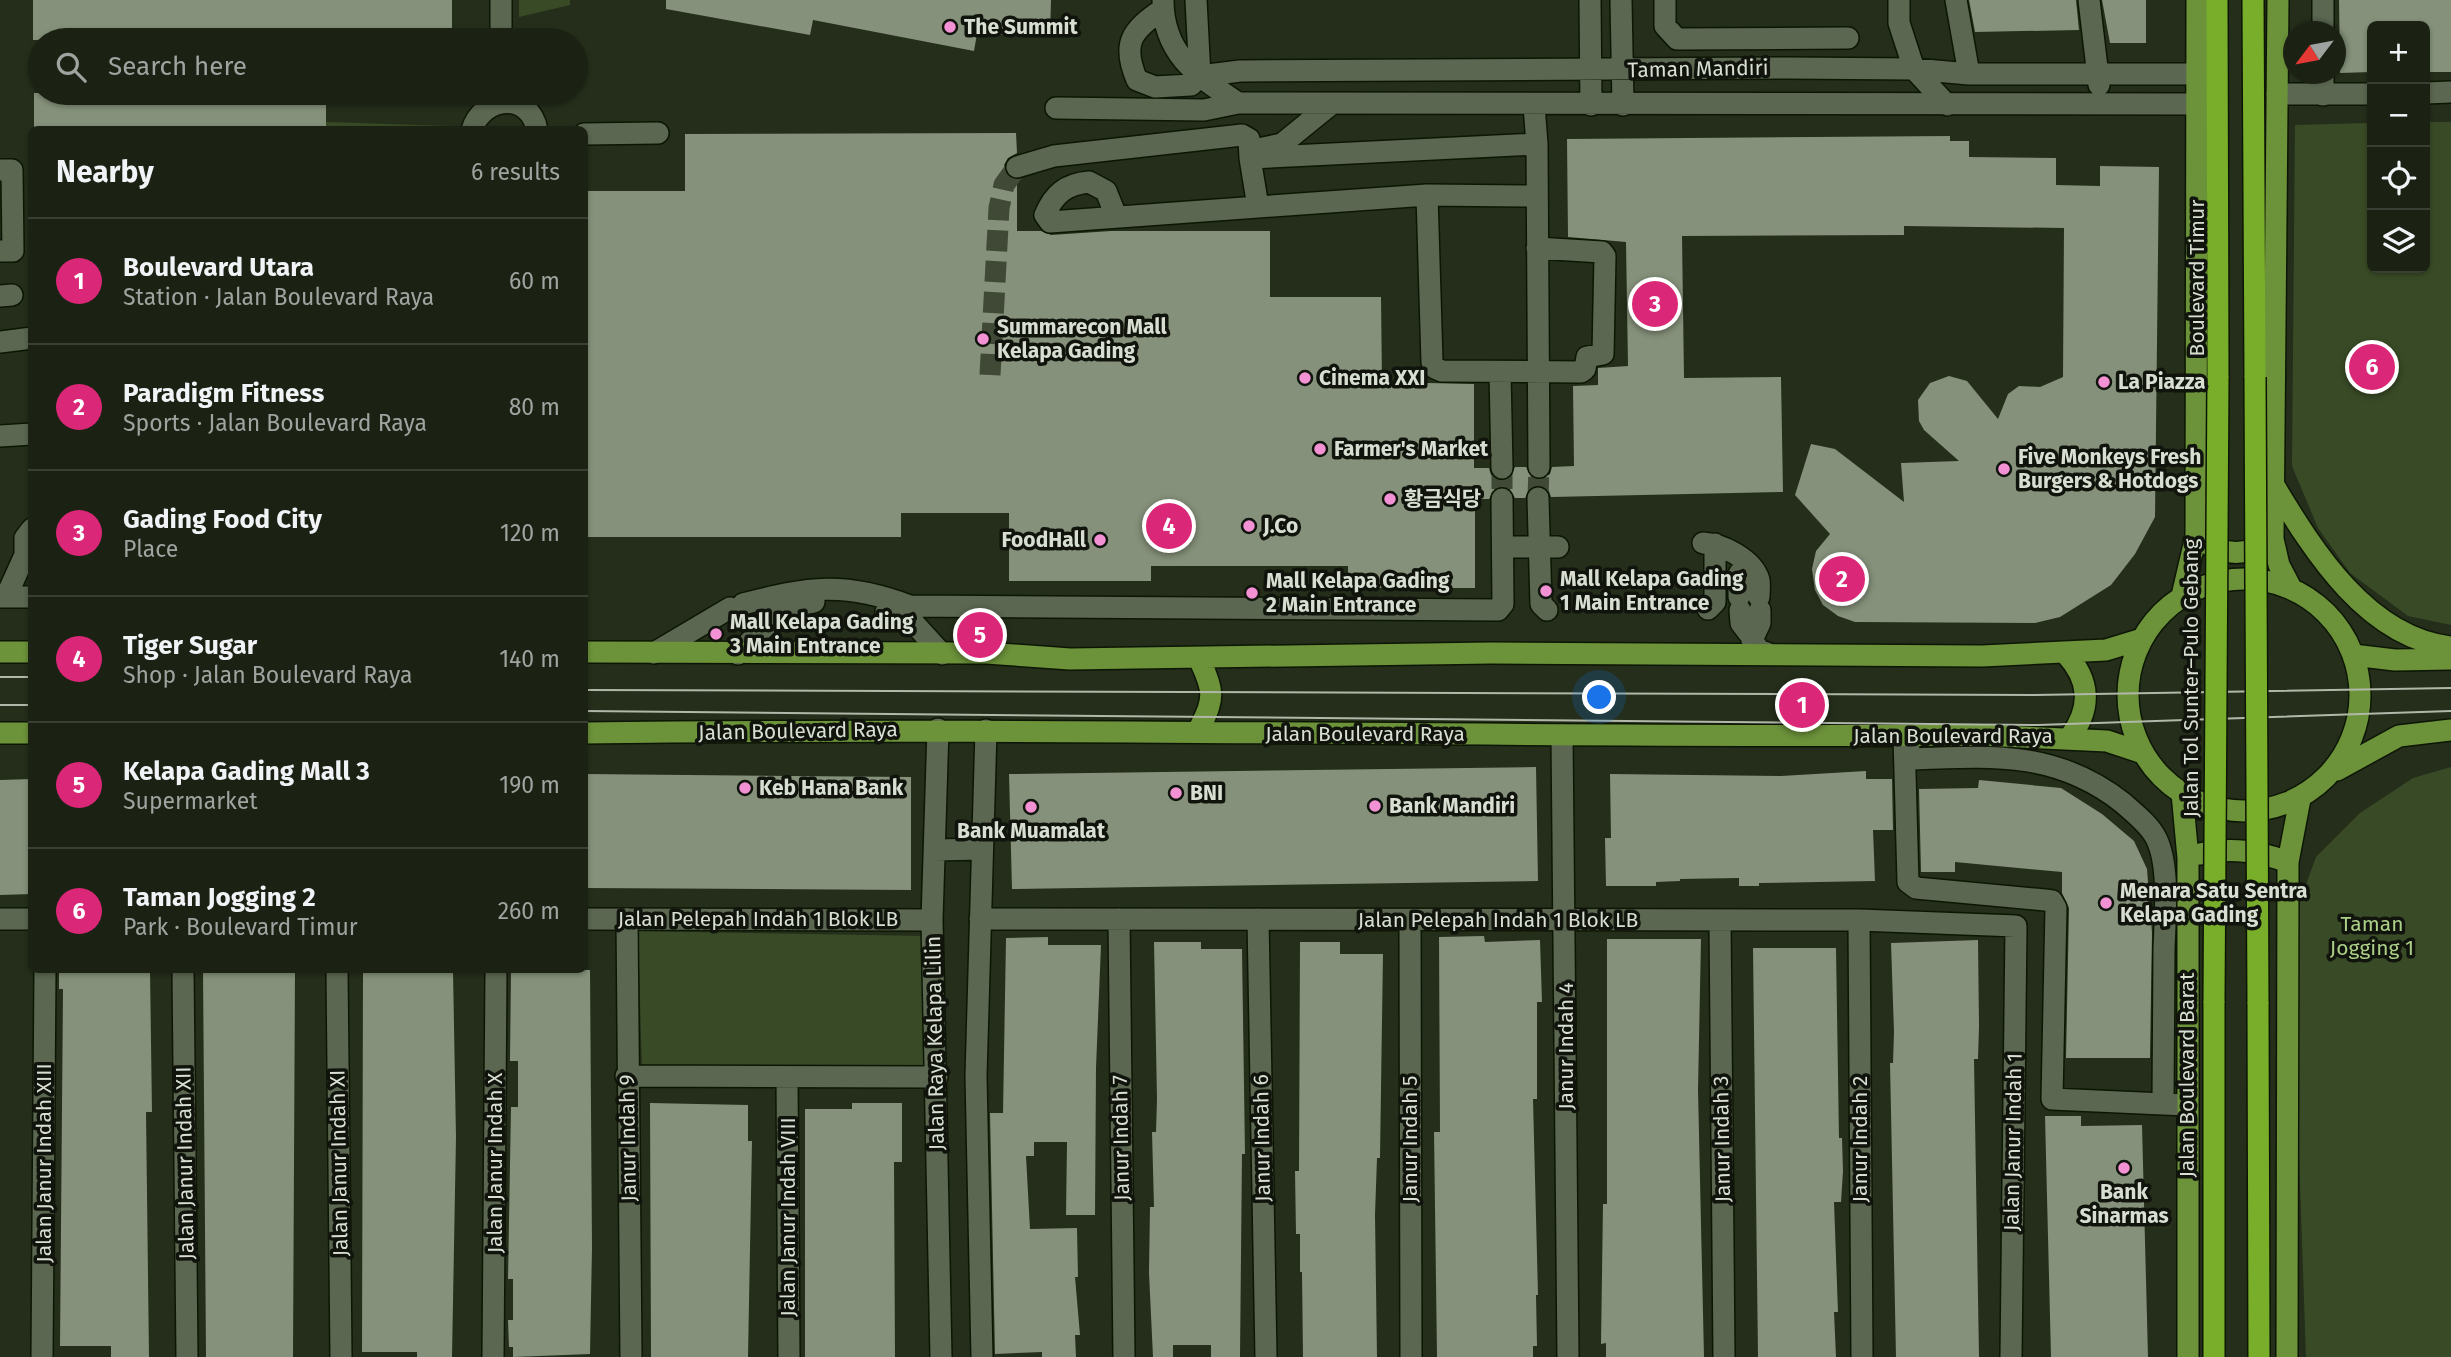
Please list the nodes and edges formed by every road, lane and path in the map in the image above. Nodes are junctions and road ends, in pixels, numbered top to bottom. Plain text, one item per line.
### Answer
1 (501, 0) edge
2 (1196, 0) edge
3 (1590, 0) edge
4 (1621, 0) edge
5 (1665, 0) edge
6 (1899, 0) edge
7 (1956, 0) edge
8 (2089, 0) edge
9 (2197, 0) edge
10 (2217, 0) edge
11 (2253, 0) edge
12 (2278, 0) edge
13 (2323, 0) edge
14 (1163, 5) edge
15 (2323, 21) edge
16 (501, 28) edge
17 (1849, 38) dead end
18 (1914, 69) junction
19 (1192, 70) junction
20 (1591, 70) junction
21 (1621, 71) junction
22 (1969, 74) junction
23 (2098, 74) junction
24 (2196, 74) junction
25 (2323, 84) edge
26 (2451, 92) edge
27 (2367, 93) edge
28 (2430, 93) edge
29 (2277, 94) junction
30 (1238, 103) junction
31 (2102, 104) junction
32 (2196, 104) junction
33 (490, 105) edge
34 (519, 105) edge
35 (1330, 105) junction
36 (1591, 105) junction
37 (1623, 105) junction
38 (1947, 105) junction
39 (1534, 106) junction
40 (1056, 108) dead end
41 (474, 126) edge
42 (536, 126) edge
43 (658, 133) dead end
44 (588, 134) edge
45 (1537, 144) junction
46 (1250, 155) junction
47 (1017, 167) dead end
48 (0, 170) edge
49 (1427, 195) junction
50 (1536, 196) junction
51 (1258, 207) junction
52 (1116, 216) dead end
53 (1536, 248) junction
54 (0, 251) edge
55 (28, 338) edge
56 (0, 342) edge
57 (1500, 372) junction
58 (1539, 373) junction
59 (28, 434) edge
60 (0, 436) edge
61 (1539, 467) tunnel mouth
62 (1502, 468) tunnel mouth
63 (2274, 485) junction
64 (1538, 498) tunnel mouth
65 (1502, 499) tunnel mouth
66 (28, 534) edge
67 (2196, 536) junction
68 (2273, 539) junction
69 (1504, 547) junction
70 (1548, 547) junction
71 (28, 555) edge
72 (2291, 588) junction
73 (2182, 596) junction
74 (3, 597) edge
75 (28, 597) edge
76 (1708, 609) dead end
77 (1547, 610) dead end
78 (911, 613) junction
79 (2142, 639) junction
80 (2451, 647) edge
81 (0, 652) edge
82 (28, 652) edge
83 (588, 652) edge
84 (654, 653) junction
85 (1767, 653) junction
86 (738, 654) junction
87 (942, 654) junction
88 (2066, 654) junction
89 (2353, 654) junction
90 (1229, 656) junction
91 (2451, 659) edge
92 (1070, 660) junction
93 (1201, 663) junction
94 (1201, 725) junction
95 (938, 729) junction
96 (1083, 729) junction
97 (986, 730) junction
98 (2451, 730) edge
99 (0, 733) edge
100 (28, 733) edge
101 (588, 733) edge
102 (1225, 734) junction
103 (1562, 735) junction
104 (1906, 736) junction
105 (2070, 737) junction
106 (2143, 752) junction
107 (2332, 774) junction
108 (2182, 793) junction
109 (2300, 799) junction
110 (982, 849) junction
111 (935, 850) junction
112 (2188, 858) junction
113 (2288, 862) junction
114 (0, 919) edge
115 (28, 919) edge
116 (588, 919) edge
117 (627, 919) junction
118 (980, 919) junction
119 (1119, 919) junction
120 (1258, 919) junction
121 (932, 920) junction
122 (1410, 920) junction
123 (1565, 920) junction
124 (1720, 920) junction
125 (1859, 920) junction
126 (2015, 926) joint
127 (45, 973) edge
128 (183, 973) edge
129 (337, 973) edge
130 (496, 973) edge
131 (626, 1076) junction
132 (787, 1077) junction
133 (937, 1077) junction
134 (2163, 1103) junction
135 (2186, 1105) junction
136 (42, 1357) edge
137 (187, 1357) edge
138 (341, 1357) edge
139 (493, 1357) edge
140 (631, 1357) edge
141 (789, 1357) edge
142 (941, 1357) edge
143 (982, 1357) edge
144 (1124, 1357) edge
145 (1266, 1357) edge
146 (1410, 1357) edge
147 (1568, 1357) edge
148 (1724, 1357) edge
149 (1862, 1357) edge
150 (2011, 1357) edge
151 (2188, 1357) edge
152 (2214, 1357) edge
153 (2259, 1357) edge
154 (2287, 1357) edge

1 - 16 street
2 - 19 street
3 - 20 street
4 - 21 street
5 - 17 street
6 - 18 street
7 - 22 street
8 - 23 street
9 - 24 main road, Boulevard Timur
10 - 152 highway, Jalan Tol Sunter–Pulo Gebang, bridge
11 - 153 highway, bridge
12 - 29 main road
13 - 15 street
14 - 19 street
14 - 19 street, Taman Mandiri
18 - 21 street, Taman Mandiri
18 - 22 street, Taman Mandiri
18 - 38 street
19 - 20 street, Taman Mandiri
19 - 30 street
20 - 21 street, Taman Mandiri
20 - 36 street
21 - 37 street
22 - 23 street, Taman Mandiri
23 - 24 street, Taman Mandiri
23 - 31 street
24 - 32 main road, Boulevard Timur
25 - 27 street
25 - 29 street
26 - 28 street
29 - 63 main road
30 - 35 street, Taman Mandiri
30 - 40 street, Taman Mandiri
31 - 32 street, Taman Mandiri
31 - 38 street, Taman Mandiri
32 - 67 main road, Boulevard Timur
33 - 41 street
34 - 42 street
35 - 39 street, Taman Mandiri
35 - 46 street
36 - 37 street, Taman Mandiri
36 - 39 street, Taman Mandiri
37 - 38 street, Taman Mandiri
39 - 45 street
43 - 44 street
45 - 46 street
45 - 50 street
46 - 47 street
46 - 51 street
48 - 54 street
49 - 50 street
49 - 51 street
49 - 57 street
50 - 53 street
51 - 52 street
53 - 58 street
53 - 58 street
55 - 56 street
57 - 58 street
57 - 62 street
58 - 61 street
59 - 60 street
63 - 68 main road
63 - 80 main road
64 - 70 street
65 - 69 street
66 - 71 street
67 - 68 main road
67 - 73 main road, Boulevard Timur
68 - 72 main road
69 - 70 street
69 - 78 street
70 - 77 street
71 - 74 street
72 - 73 main road
72 - 89 main road
73 - 79 main road
74 - 75 street
76 - 85 street
78 - 84 street
78 - 86 street
78 - 87 street
79 - 88 main road
79 - 106 main road
81 - 82 main road
83 - 84 main road
84 - 86 main road
85 - 88 main road
85 - 90 main road
86 - 87 main road
87 - 92 main road
88 - 105 main road
89 - 91 main road
89 - 107 main road
90 - 92 main road
90 - 93 main road
92 - 93 main road
93 - 94 main road
94 - 96 main road
94 - 102 main road
95 - 97 main road, Jalan Boulevard Raya
95 - 101 main road, Jalan Boulevard Raya
95 - 111 street, Jalan Raya Kelapa Lilin
96 - 97 main road, Jalan Boulevard Raya
96 - 102 main road, Jalan Boulevard Raya
97 - 110 street, Jalan Raya Kelapa Lilin
98 - 107 main road
99 - 100 main road
102 - 103 main road, Jalan Boulevard Raya
103 - 104 main road, Jalan Boulevard Raya
103 - 123 street, Janur Indah 4
104 - 105 main road, Jalan Boulevard Raya
104 - 134 street
104 - 134 street
105 - 106 main road, Jalan Boulevard Raya
106 - 108 main road
107 - 109 main road
108 - 109 main road
108 - 112 main road, Jalan Boulevard Barat
109 - 113 main road
110 - 111 street
110 - 118 street, Jalan Raya Kelapa Lilin
111 - 121 street, Jalan Raya Kelapa Lilin
112 - 113 main road
112 - 135 main road, Jalan Boulevard Barat
113 - 154 main road
114 - 115 street
116 - 117 street, Jalan Pelepah Indah 1 Blok LB
117 - 121 street, Jalan Pelepah Indah 1 Blok LB
117 - 131 street, Janur Indah 9
118 - 119 street, Jalan Pelepah Indah 1 Blok LB
118 - 143 street, Jalan Raya Kelapa Lilin
119 - 120 street, Jalan Pelepah Indah 1 Blok LB
119 - 144 street, Janur Indah 7
120 - 122 street, Jalan Pelepah Indah 1 Blok LB
120 - 145 street, Janur Indah 6
121 - 133 street, Jalan Raya Kelapa Lilin
122 - 123 street, Jalan Pelepah Indah 1 Blok LB
122 - 146 street, Janur Indah 5
123 - 124 street, Jalan Pelepah Indah 1 Blok LB
123 - 147 street, Janur Indah 4
124 - 125 street, Jalan Pelepah Indah 1 Blok LB
124 - 148 street, Janur Indah 3
125 - 126 street, Jalan Pelepah Indah 1 Blok LB
125 - 149 street, Janur Indah 2
126 - 150 street, Jalan Janur Indah 1
127 - 136 street, Jalan Janur Indah XIII
128 - 137 street, Jalan Janur Indah XII
129 - 138 street, Jalan Janur Indah XI
130 - 139 street, Jalan Janur Indah X
131 - 132 street
131 - 140 street, Janur Indah 9
132 - 133 street
132 - 141 street, Jalan Janur Indah VIII
133 - 142 street, Jalan Raya Kelapa Lilin
134 - 135 street
135 - 151 main road, Jalan Boulevard Barat

